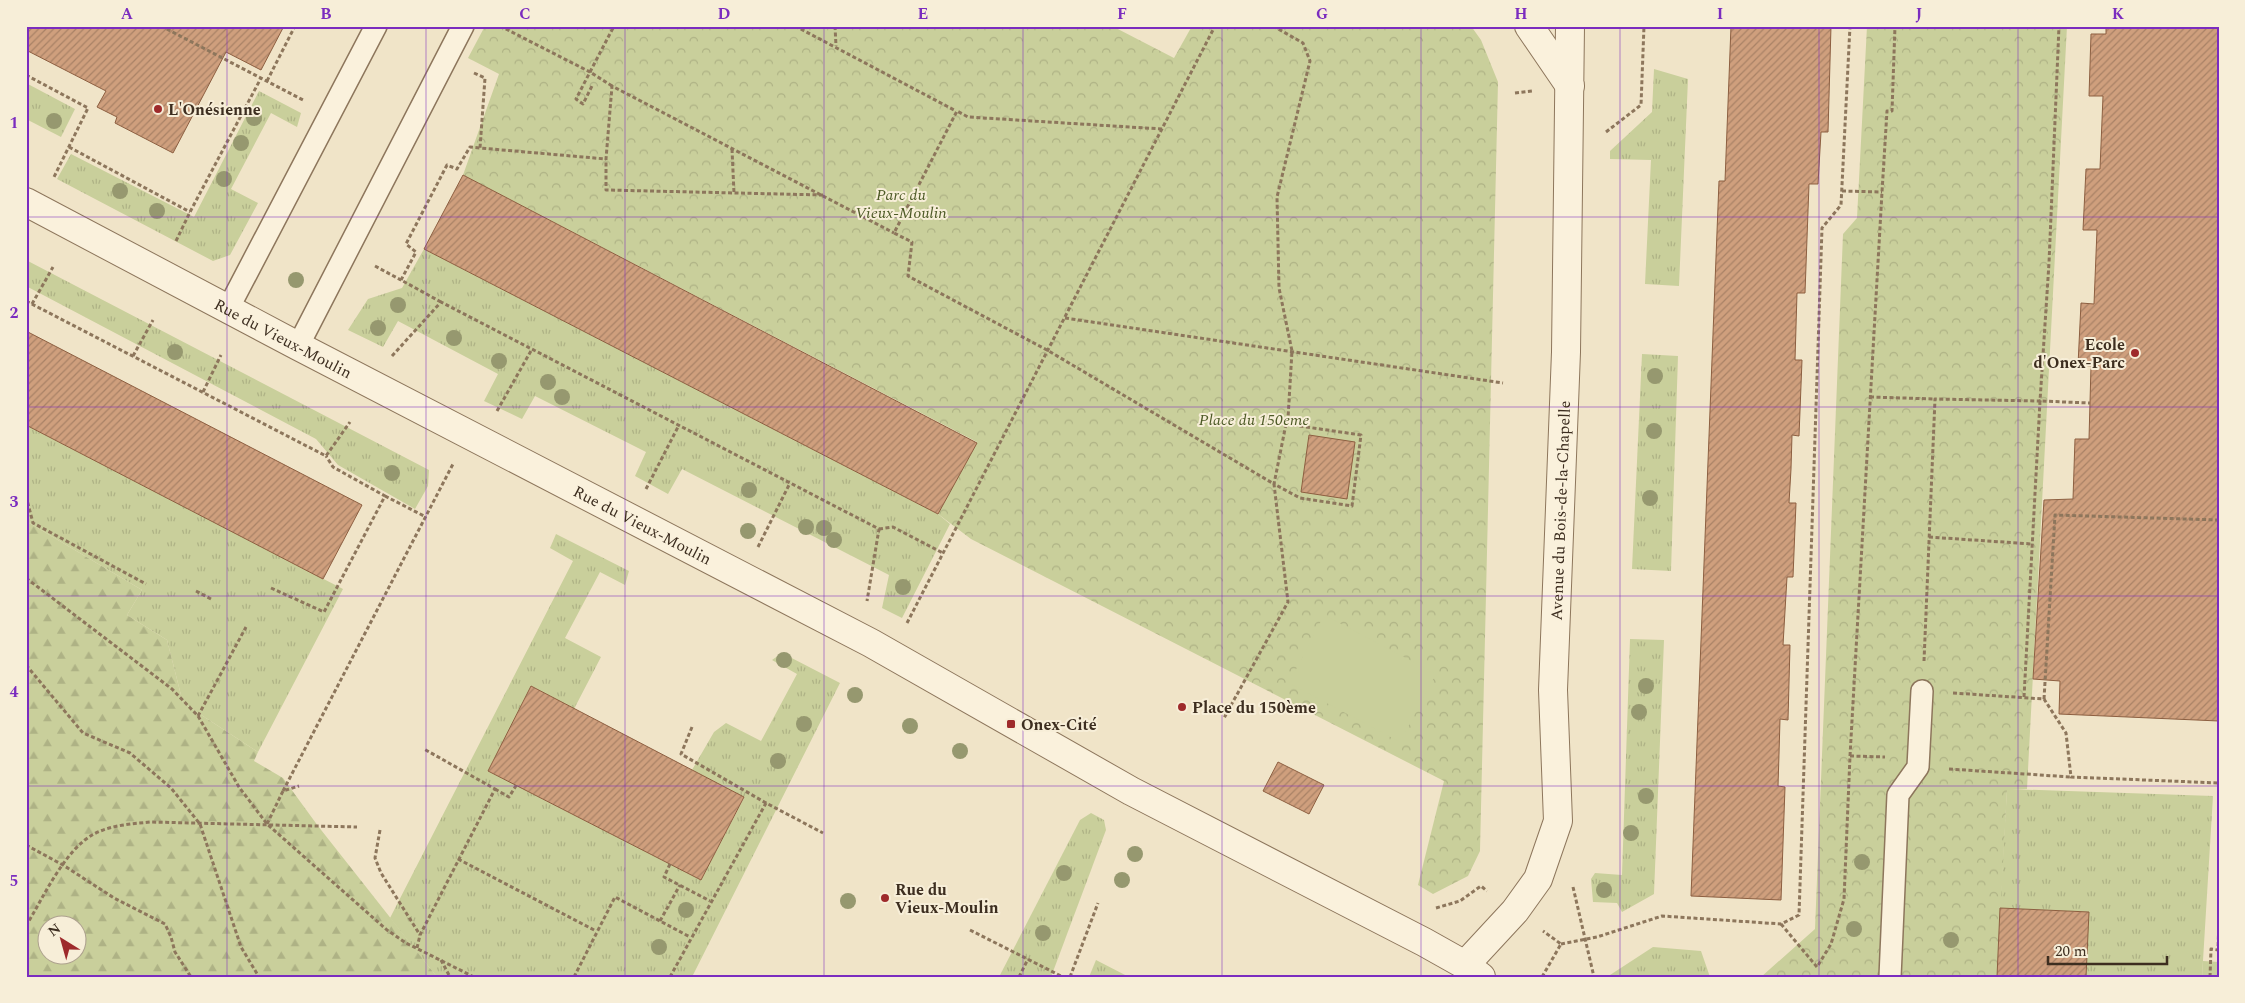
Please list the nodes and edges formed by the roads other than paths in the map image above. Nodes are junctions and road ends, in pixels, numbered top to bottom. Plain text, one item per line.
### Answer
1 (376, 26) edge
2 (463, 26) edge
3 (1529, 26) edge
4 (1570, 26) edge
5 (1570, 86) junction
6 (26, 202) edge
7 (228, 309) junction
8 (298, 346) junction
9 (1922, 691) road end
10 (1473, 971) edge
11 (1890, 977) edge

1 - 7 lane
2 - 8 lane
3 - 5 street
4 - 5 street, Avenue du Bois-de-la-Chapelle
5 - 10 street, Avenue du Bois-de-la-Chapelle
6 - 7 street, Rue du Vieux-Moulin
7 - 8 street, Rue du Vieux-Moulin
8 - 10 street, Rue du Vieux-Moulin
9 - 11 lane

